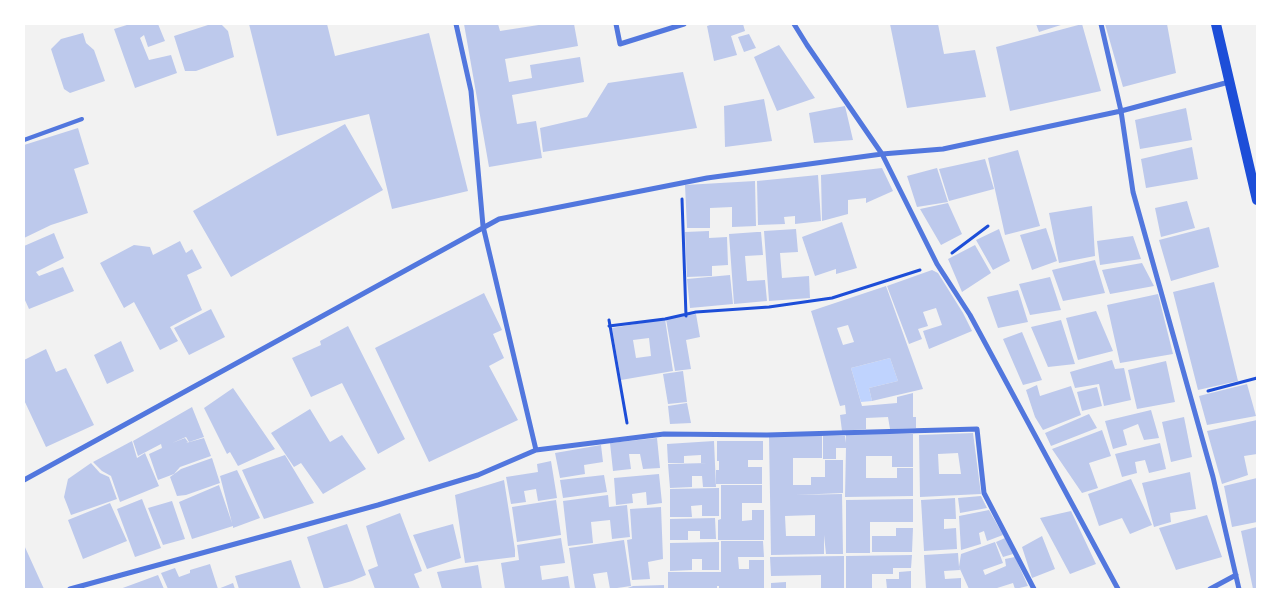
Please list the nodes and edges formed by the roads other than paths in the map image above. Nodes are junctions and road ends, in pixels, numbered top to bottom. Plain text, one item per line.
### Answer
1 (456, 24) edge
2 (616, 24) edge
3 (684, 24) edge
4 (794, 24) edge
5 (1101, 24) edge
6 (1216, 24) edge
7 (1229, 82) junction
8 (1121, 111) junction
9 (82, 119) dead end
10 (24, 140) edge
11 (882, 154) junction
12 (1257, 200) edge
13 (483, 226) junction
14 (536, 450) junction
15 (24, 480) edge
16 (1236, 575) junction
17 (70, 589) edge
18 (1034, 589) edge
19 (1118, 589) edge
20 (1210, 589) edge
21 (1239, 589) edge

1 - 13 street
2 - 3 street
4 - 11 street
5 - 8 street
6 - 7 main road
7 - 8 street
7 - 12 main road
8 - 11 street
8 - 16 street
9 - 10 lane
11 - 13 street
11 - 19 street
13 - 14 street
13 - 15 street
14 - 17 street
14 - 18 street
16 - 20 street
16 - 21 street

